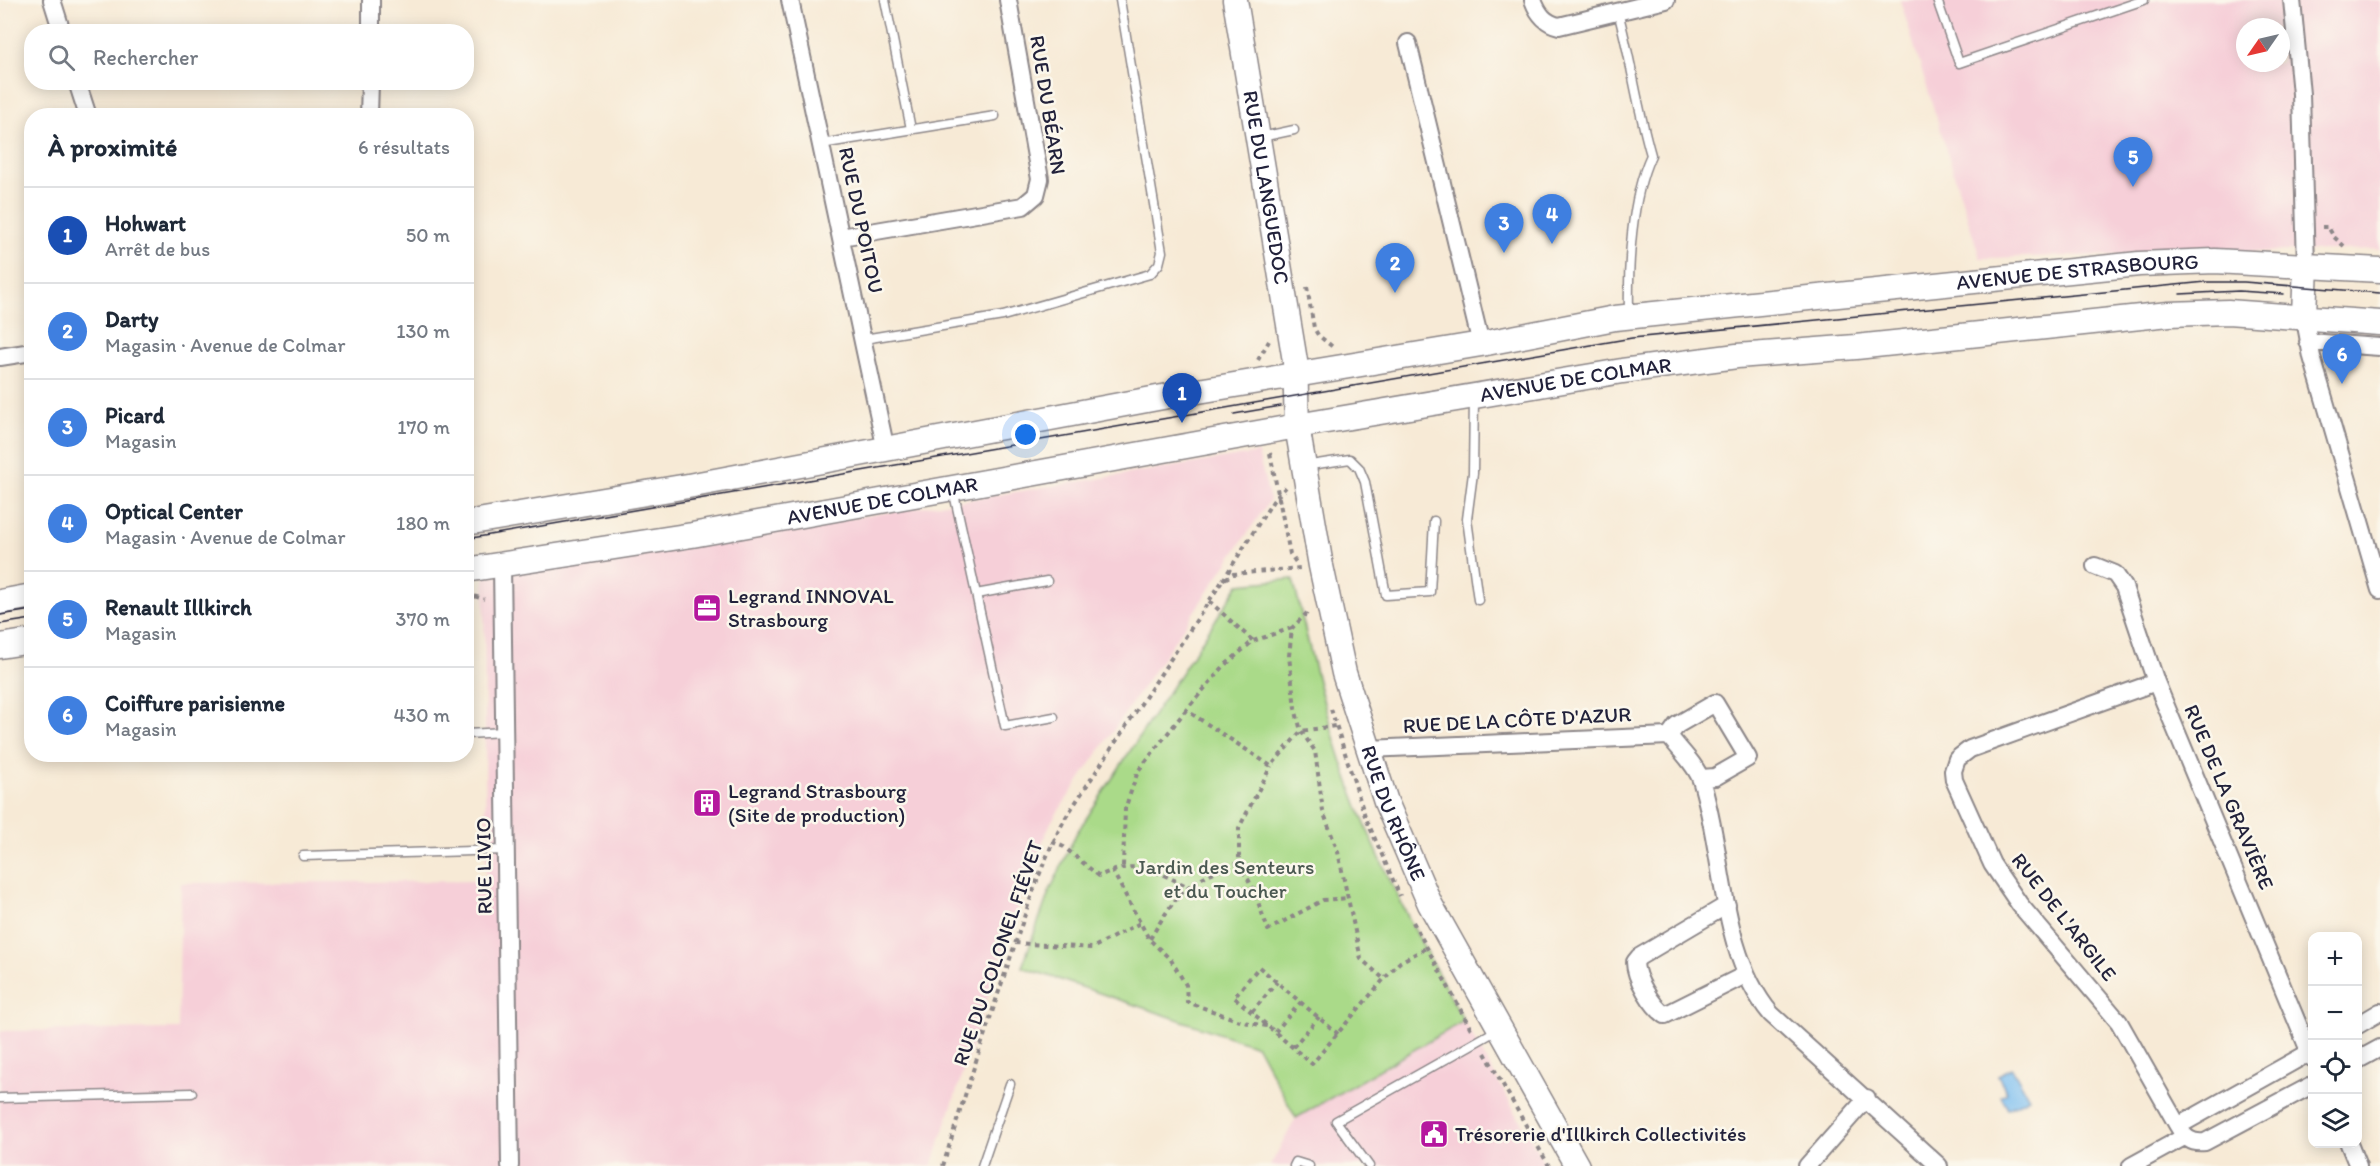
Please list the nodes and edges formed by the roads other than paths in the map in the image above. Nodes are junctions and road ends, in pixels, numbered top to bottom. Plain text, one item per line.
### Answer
1 (52, 0) edge
2 (371, 0) edge
3 (790, 0) edge
4 (885, 0) edge
5 (1008, 0) edge
6 (1120, 0) edge
7 (1235, 0) edge
8 (1533, 0) edge
9 (1666, 0) edge
10 (1937, 0) edge
11 (2144, 0) edge
12 (2292, 0) edge
13 (1618, 12) junction
14 (60, 24) edge
15 (371, 24) edge
16 (1408, 43) dead end
17 (80, 90) edge
18 (370, 90) edge
19 (85, 108) edge
20 (369, 108) edge
21 (995, 116) dead end
22 (911, 129) junction
23 (1294, 130) dead end
24 (1258, 138) junction
25 (821, 144) junction
26 (840, 237) junction
27 (2306, 264) junction
28 (2380, 270) edge
29 (2304, 315) junction
30 (1629, 316) junction
31 (2380, 323) edge
32 (864, 339) junction
33 (2308, 342) junction
34 (1481, 344) junction
35 (2380, 347) edge
36 (24, 353) edge
37 (0, 357) edge
38 (1295, 375) junction
39 (1474, 397) junction
40 (1297, 426) junction
41 (886, 450) junction
42 (1304, 466) junction
43 (953, 489) junction
44 (1434, 521) dead end
45 (474, 522) edge
46 (502, 565) junction
47 (2095, 566) dead end
48 (474, 569) edge
49 (1047, 581) dead end
50 (2380, 590) edge
51 (976, 594) junction
52 (24, 598) edge
53 (1478, 600) dead end
54 (0, 602) edge
55 (24, 642) edge
56 (0, 646) edge
57 (2156, 682) junction
58 (1054, 717) dead end
59 (505, 732) junction
60 (474, 734) edge
61 (1669, 736) junction
62 (1368, 749) junction
63 (1701, 778) junction
64 (506, 850) junction
65 (303, 856) dead end
66 (1727, 905) junction
67 (1745, 975) junction
68 (2380, 1012) edge
69 (2362, 1023) edge
70 (1500, 1028) junction
71 (2308, 1044) edge
72 (2380, 1048) edge
73 (2308, 1056) edge
74 (2362, 1058) edge
75 (1010, 1084) dead end
76 (2308, 1088) edge
77 (192, 1093) dead end
78 (0, 1098) edge
79 (1866, 1098) junction
80 (2181, 1131) junction
81 (2351, 1148) edge
82 (510, 1166) edge
83 (982, 1166) edge
84 (1294, 1166) edge
85 (1309, 1166) edge
86 (1369, 1166) edge
87 (1577, 1166) edge
88 (1807, 1166) edge
89 (1939, 1166) edge
90 (2131, 1166) edge
91 (2358, 1166) edge

1 - 14 street
2 - 15 street
3 - 25 street, RUE DU POITOU
4 - 22 lane
5 - 26 street, RUE DU BÉARN
6 - 32 lane
7 - 24 main road, RUE DU LANGUEDOC
8 - 13 street
9 - 13 street
10 - 11 lane
12 - 27 street
13 - 30 lane
16 - 34 street
17 - 19 street
18 - 20 street
21 - 22 lane
22 - 25 lane
23 - 24 lane
24 - 38 main road, RUE DU LANGUEDOC
25 - 26 street, RUE DU POITOU
26 - 32 street, RUE DU POITOU
27 - 28 main road, AVENUE DE STRASBOURG
27 - 29 main road
27 - 30 main road, AVENUE DE STRASBOURG
29 - 31 main road
29 - 33 street
29 - 39 main road, AVENUE DE COLMAR
30 - 34 main road
32 - 41 street, RUE DU POITOU
33 - 35 street
33 - 50 street
34 - 38 main road
36 - 37 street
38 - 40 main road
38 - 41 main road
39 - 40 main road, AVENUE DE COLMAR
39 - 53 lane
40 - 42 main road, RUE DU RHÔNE
40 - 43 main road, AVENUE DE COLMAR
41 - 45 main road
42 - 44 lane
42 - 62 main road, RUE DU RHÔNE
43 - 46 main road, AVENUE DE COLMAR
43 - 51 lane
46 - 48 main road, AVENUE DE COLMAR
46 - 59 street, RUE LIVIO
47 - 57 street, RUE DE LA GRAVIÈRE
49 - 51 lane
51 - 58 lane
52 - 54 main road
55 - 56 main road
57 - 71 street, RUE DE LA GRAVIÈRE
57 - 80 street, RUE DE L'ARGILE
59 - 60 lane
59 - 64 street, RUE LIVIO
61 - 62 street, RUE DE LA CÔTE D'AZUR
61 - 63 street
61 - 63 street
62 - 70 main road, RUE DU RHÔNE
63 - 66 street
64 - 65 lane
64 - 82 street, RUE LIVIO
66 - 67 street
66 - 67 street
67 - 79 street
68 - 69 street
70 - 86 lane
70 - 87 main road, RUE DU RHÔNE
72 - 74 street
73 - 80 street
75 - 83 lane
76 - 80 street
77 - 78 lane
79 - 88 street
79 - 89 street
80 - 90 street
81 - 91 street
84 - 85 lane

